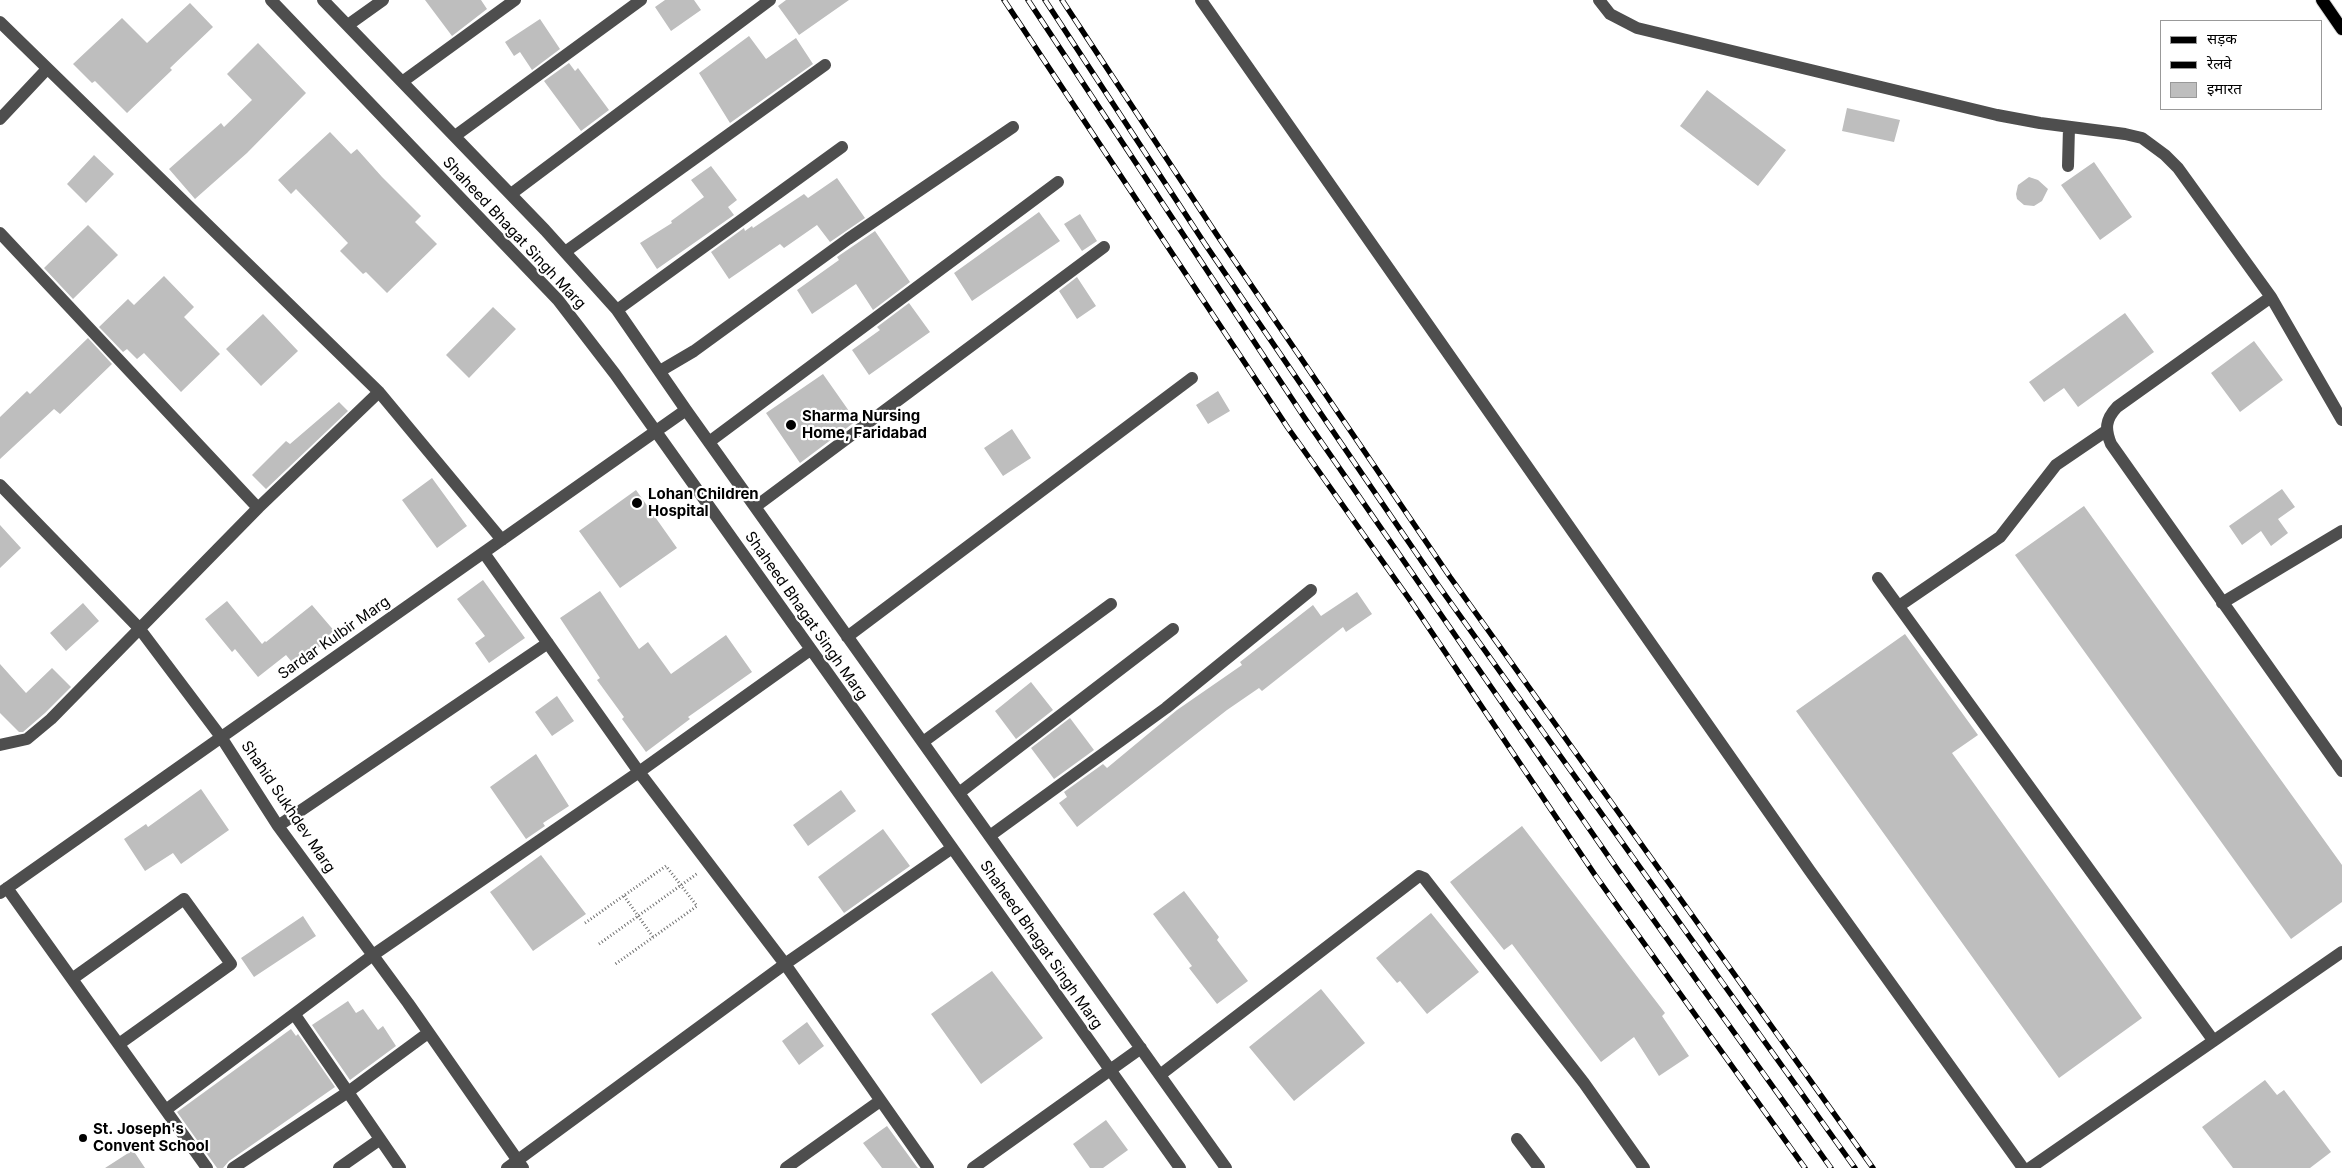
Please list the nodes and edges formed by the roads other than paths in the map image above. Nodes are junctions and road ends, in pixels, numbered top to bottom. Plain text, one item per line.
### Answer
1 (271, 0) edge
2 (324, 0) edge
3 (383, 0) edge
4 (515, 0) edge
5 (641, 0) edge
6 (770, 0) edge
7 (1201, 0) edge
8 (1599, 0) edge
9 (2322, 0) edge
10 (0, 22) edge
11 (348, 25) junction
12 (2342, 29) edge
13 (825, 65) dead end
14 (47, 69) junction
15 (402, 82) junction
16 (0, 119) edge
17 (1014, 127) dead end
18 (2069, 127) junction
19 (455, 136) junction
20 (842, 147) dead end
21 (2068, 166) dead end
22 (1058, 182) dead end
23 (511, 194) junction
24 (0, 233) edge
25 (1104, 247) dead end
26 (565, 252) junction
27 (2271, 297) junction
28 (617, 310) junction
29 (660, 371) junction
30 (1192, 378) dead end
31 (378, 392) junction
32 (686, 410) junction
33 (2342, 420) edge
34 (656, 432) junction
35 (2106, 432) junction
36 (709, 442) junction
37 (0, 485) edge
38 (755, 507) junction
39 (258, 508) junction
40 (2342, 531) edge
41 (502, 540) junction
42 (484, 553) junction
43 (1878, 578) dead end
44 (1311, 590) dead end
45 (2222, 603) junction
46 (1111, 604) dead end
47 (1899, 606) junction
48 (138, 628) junction
49 (1173, 629) dead end
50 (847, 637) junction
51 (548, 643) junction
52 (810, 650) junction
53 (221, 737) junction
54 (923, 742) junction
55 (1, 744) edge
56 (2342, 771) edge
57 (639, 772) junction
58 (959, 793) junction
59 (278, 826) junction
60 (991, 835) junction
61 (952, 848) junction
62 (4, 890) edge
63 (2342, 952) edge
64 (373, 955) junction
65 (785, 964) junction
66 (72, 979) junction
67 (296, 1015) junction
68 (428, 1033) junction
69 (2213, 1040) junction
70 (119, 1044) junction
71 (1141, 1048) junction
72 (1110, 1070) junction
73 (1160, 1075) junction
74 (348, 1092) junction
75 (880, 1100) junction
76 (167, 1109) junction
77 (380, 1140) junction
78 (1517, 1140) dead end
79 (516, 1165) edge
80 (207, 1168) edge
81 (233, 1168) edge
82 (339, 1168) edge
83 (400, 1168) edge
84 (786, 1168) edge
85 (928, 1168) edge
86 (973, 1168) edge
87 (1180, 1168) edge
88 (1226, 1168) edge
89 (1539, 1168) edge
90 (1644, 1168) edge
91 (2023, 1168) edge
92 (2030, 1168) edge

1 - 34 street, Shaheed Bhagat Singh Marg
2 - 11 street, Shaheed Bhagat Singh Marg
3 - 11 street
4 - 15 street
5 - 19 street
6 - 23 street
7 - 91 street
8 - 18 street
9 - 12 main road
10 - 14 street
11 - 15 street, Shaheed Bhagat Singh Marg
13 - 26 street
14 - 16 street
14 - 31 street
15 - 19 street, Shaheed Bhagat Singh Marg
17 - 29 street
18 - 21 street
18 - 27 street
19 - 23 street, Shaheed Bhagat Singh Marg
20 - 28 street
22 - 36 street
23 - 26 street, Shaheed Bhagat Singh Marg
24 - 39 street
25 - 38 street
26 - 28 street, Shaheed Bhagat Singh Marg
27 - 33 street
27 - 35 street
28 - 29 street, Shaheed Bhagat Singh Marg
29 - 32 street, Shaheed Bhagat Singh Marg
30 - 50 street
31 - 39 street
31 - 41 street
32 - 34 street, Sardar Kulbir Marg
32 - 36 street, Shaheed Bhagat Singh Marg
34 - 41 street, Sardar Kulbir Marg
34 - 52 street, Shaheed Bhagat Singh Marg
35 - 45 street
35 - 47 street
36 - 38 street, Shaheed Bhagat Singh Marg
37 - 48 street, Shahid Sukhdev Marg
38 - 50 street, Shaheed Bhagat Singh Marg
39 - 48 street
40 - 45 street
41 - 42 street, Sardar Kulbir Marg
42 - 51 street
42 - 53 street, Sardar Kulbir Marg
43 - 47 street
44 - 60 street
45 - 56 street
46 - 54 street
47 - 69 street
48 - 53 street, Shahid Sukhdev Marg
48 - 55 street
49 - 58 street
50 - 54 street, Shaheed Bhagat Singh Marg
51 - 57 street
51 - 59 street
52 - 57 street
52 - 61 street, Shaheed Bhagat Singh Marg
53 - 59 street, Shahid Sukhdev Marg
53 - 62 street, Sardar Kulbir Marg
54 - 58 street, Shaheed Bhagat Singh Marg
57 - 64 street
57 - 65 street
58 - 60 street, Shaheed Bhagat Singh Marg
59 - 64 street, Shahid Sukhdev Marg
60 - 71 street, Shaheed Bhagat Singh Marg
61 - 65 street
61 - 72 street, Shaheed Bhagat Singh Marg
62 - 66 street
63 - 69 street
64 - 67 street
64 - 68 street, Shahid Sukhdev Marg
65 - 75 street
65 - 79 street
66 - 70 street
66 - 70 street
67 - 74 street
67 - 76 street
68 - 74 street
68 - 79 street, Shahid Sukhdev Marg
69 - 92 street
70 - 76 street
71 - 72 street
71 - 73 street, Shaheed Bhagat Singh Marg
72 - 86 street
72 - 87 street, Shaheed Bhagat Singh Marg
73 - 88 street, Shaheed Bhagat Singh Marg
73 - 90 street
74 - 77 street
74 - 81 street
75 - 84 street
75 - 85 street
76 - 80 street
77 - 82 street
77 - 83 street
78 - 89 street

